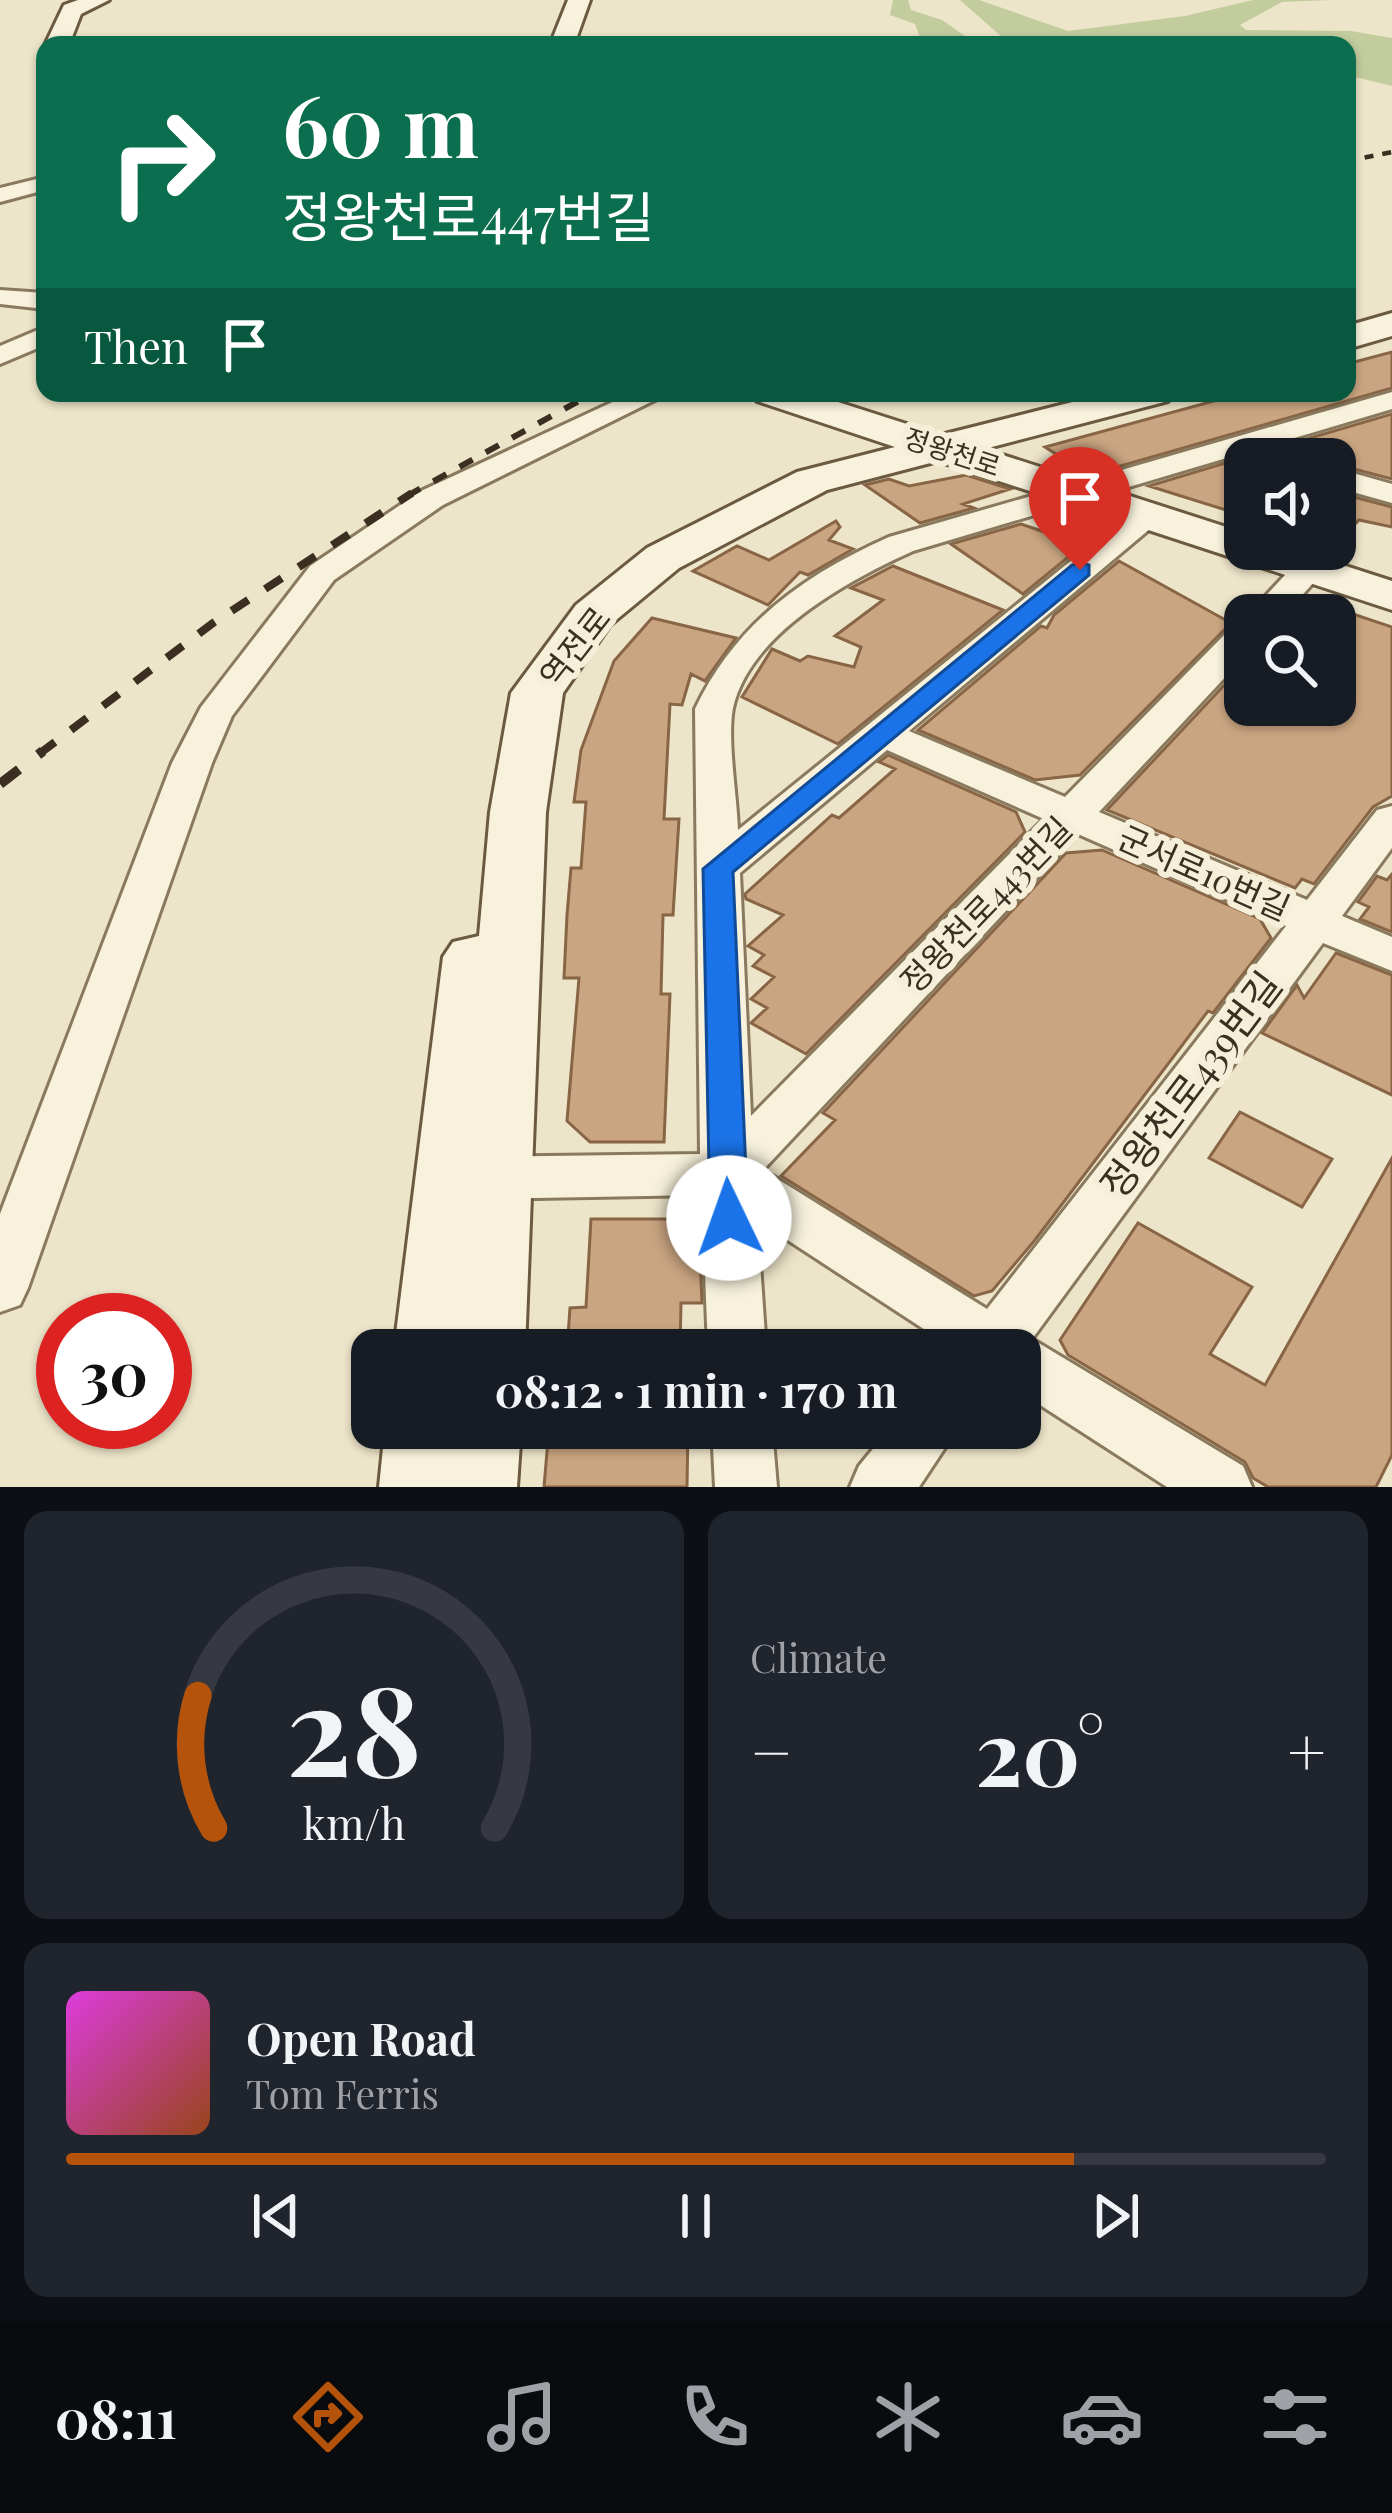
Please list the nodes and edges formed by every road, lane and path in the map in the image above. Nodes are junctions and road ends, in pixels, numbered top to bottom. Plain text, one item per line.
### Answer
1 (98, 0) edge
2 (579, 0) edge
3 (61, 36) edge
4 (565, 36) edge
5 (36, 185) edge
6 (0, 195) edge
7 (0, 297) edge
8 (36, 301) edge
9 (1392, 325) edge
10 (1356, 335) edge
11 (36, 339) edge
12 (0, 356) edge
13 (1392, 400) edge
14 (636, 402) edge
15 (798, 402) edge
16 (1042, 402) edge
17 (1101, 402) edge
18 (1356, 410) junction
19 (1392, 420) edge
20 (901, 436) junction
21 (1259, 438) edge
22 (1224, 448) edge
23 (1356, 483) edge
24 (1071, 492) junction
25 (1392, 494) edge
26 (1146, 516) junction
27 (1224, 542) edge
28 (1308, 570) edge
29 (1312, 570) edge
30 (1285, 594) edge
31 (1392, 596) edge
32 (1224, 657) edge
33 (884, 734) junction
34 (1072, 816) junction
35 (1392, 819) edge
36 (718, 869) junction
37 (1315, 922) junction
38 (1392, 955) edge
39 (727, 1174) junction
40 (472, 1178) junction
41 (0, 1288) edge
42 (439, 1329) edge
43 (483, 1329) edge
44 (736, 1329) edge
45 (968, 1329) edge
46 (1018, 1329) edge
47 (1041, 1375) edge
48 (425, 1449) edge
49 (477, 1449) edge
50 (743, 1449) edge
51 (911, 1449) edge
52 (422, 1487) edge
53 (474, 1487) edge
54 (746, 1487) edge
55 (881, 1487) edge
56 (1221, 1487) edge

1 - 3 main road
2 - 4 main road
5 - 6 street
7 - 8 street
9 - 10 main road
11 - 12 street
13 - 18 street
14 - 41 street
15 - 20 main road, 정왕천로
16 - 20 main road, 역전로
17 - 20 main road, 역전로
18 - 19 street
18 - 21 street
20 - 24 main road, 정왕천로
20 - 40 main road, 역전로
22 - 24 street
23 - 25 street
24 - 26 main road, 정왕천로
24 - 36 street
26 - 27 main road, 정왕천로
26 - 33 street
28 - 30 street
29 - 31 main road, 정왕천로
32 - 34 street, 정왕천로443번길
33 - 34 street, 군서로10번길
33 - 36 street
34 - 37 street, 군서로10번길
34 - 39 street, 정왕천로443번길
35 - 37 street, 정왕천로439번길
36 - 39 street
37 - 38 street, 군서로10번길
37 - 46 street, 정왕천로439번길
39 - 40 street
39 - 44 street
39 - 45 street
40 - 42 main road, 역전로
40 - 43 main road, 역전로
47 - 56 street
48 - 52 main road
49 - 53 main road
50 - 54 street
51 - 55 street

